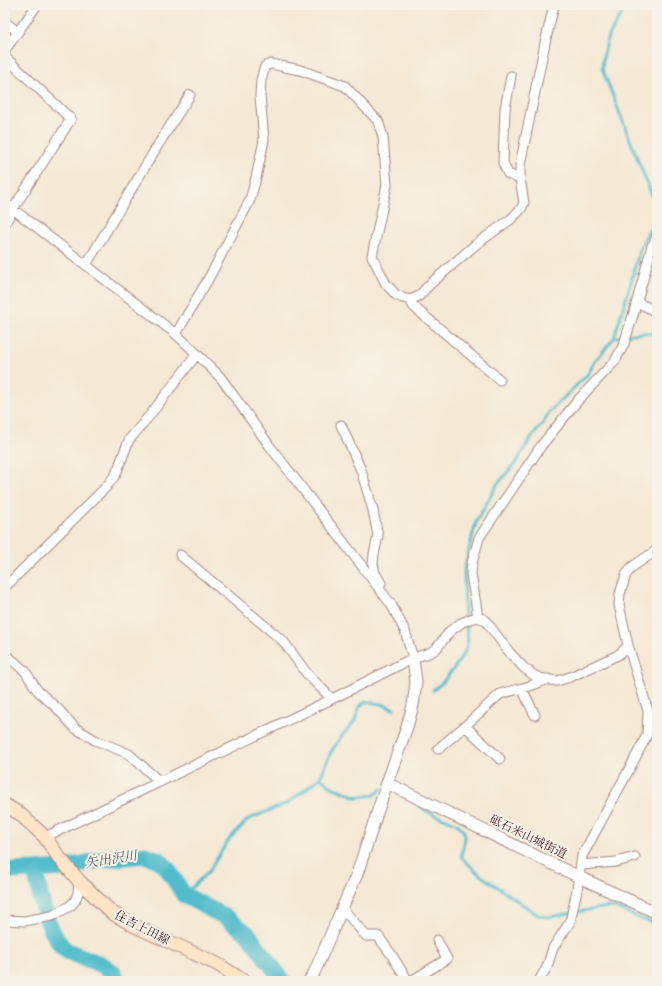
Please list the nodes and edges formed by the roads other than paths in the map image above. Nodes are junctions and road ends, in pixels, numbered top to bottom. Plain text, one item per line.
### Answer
1 (37, 5) edge
2 (554, 5) edge
3 (5, 22) edge
4 (18, 32) junction
5 (5, 50) edge
6 (5, 57) edge
7 (511, 76) dead end
8 (190, 95) dead end
9 (520, 179) junction
10 (5, 203) edge
11 (13, 209) junction
12 (5, 224) edge
13 (657, 238) edge
14 (86, 265) junction
15 (410, 300) junction
16 (637, 302) junction
17 (657, 312) edge
18 (176, 334) junction
19 (197, 354) junction
20 (500, 380) dead end
21 (341, 425) dead end
22 (657, 550) edge
23 (180, 555) dead end
24 (5, 587) edge
25 (381, 590) junction
26 (478, 617) junction
27 (628, 645) junction
28 (5, 654) edge
29 (413, 658) junction
30 (548, 679) junction
31 (522, 689) junction
32 (332, 699) junction
33 (535, 715) dead end
34 (465, 726) junction
35 (438, 749) dead end
36 (500, 758) dead end
37 (160, 782) junction
38 (387, 783) junction
39 (5, 805) edge
40 (45, 837) junction
41 (635, 857) dead end
42 (580, 865) junction
43 (76, 877) junction
44 (579, 877) junction
45 (342, 908) junction
46 (657, 913) edge
47 (5, 920) edge
48 (437, 940) dead end
49 (244, 981) edge
50 (309, 981) edge
51 (410, 981) edge
52 (539, 981) edge

1 - 4 street
2 - 9 street
3 - 4 street
4 - 5 street
6 - 11 street
7 - 9 street
8 - 14 street
9 - 15 street
10 - 11 street
11 - 12 street
11 - 14 street
13 - 16 street
14 - 18 street
15 - 18 street
15 - 20 street
16 - 17 street
16 - 26 street
18 - 19 street
19 - 24 street
19 - 25 street
21 - 25 street
22 - 27 street
23 - 32 street
25 - 29 street
26 - 29 street
26 - 30 street
27 - 30 street
27 - 42 street
28 - 37 street
29 - 32 street
29 - 38 street
30 - 31 street
31 - 33 street
31 - 34 street
32 - 37 street
34 - 35 street
34 - 36 street
37 - 40 street
38 - 44 street, 砥石米山城街道
38 - 45 street
39 - 40 main road, 住吉上田線
40 - 43 main road, 住吉上田線
41 - 42 street
42 - 44 street
43 - 47 street
43 - 49 main road, 住吉上田線
44 - 46 street, 砥石米山城街道
44 - 52 street
45 - 50 street
45 - 51 street
48 - 51 street

